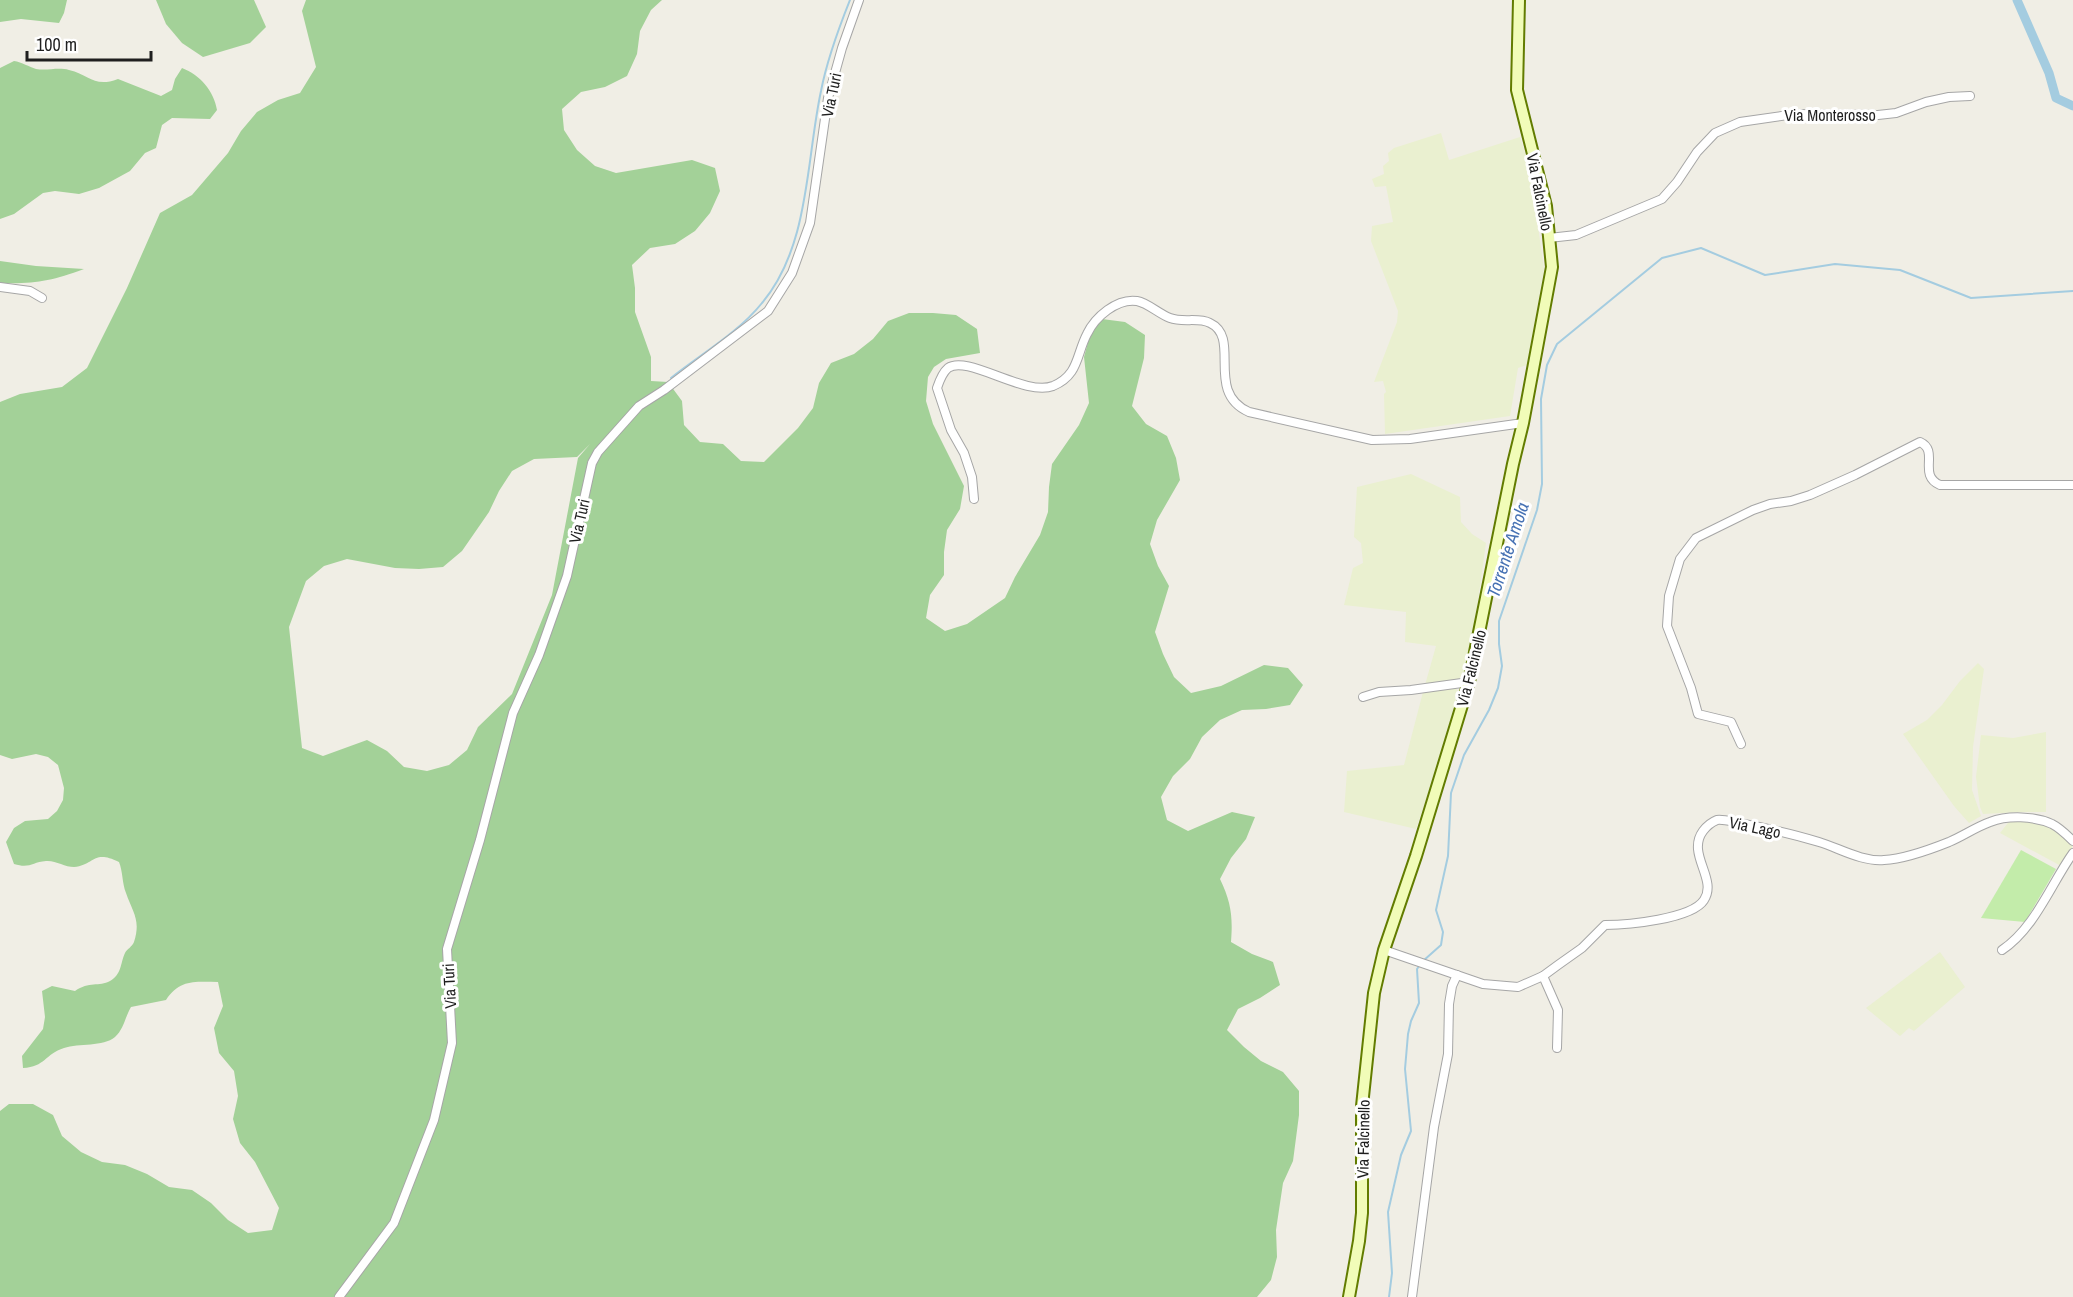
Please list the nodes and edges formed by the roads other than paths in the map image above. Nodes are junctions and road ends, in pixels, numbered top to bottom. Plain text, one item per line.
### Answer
1 (860, 0) edge
2 (1519, 0) edge
3 (1970, 96) dead end
4 (1549, 238) junction
5 (0, 287) edge
6 (42, 298) dead end
7 (1523, 423) junction
8 (2073, 485) edge
9 (974, 499) dead end
10 (1469, 682) junction
11 (1363, 697) dead end
12 (1741, 744) dead end
13 (2073, 841) edge
14 (2073, 853) edge
15 (2002, 950) dead end
16 (1388, 952) junction
17 (1454, 974) junction
18 (1543, 976) junction
19 (1557, 1048) dead end
20 (339, 1297) edge
21 (1349, 1297) edge
22 (1412, 1297) edge

1 - 20 street, Via Turi
2 - 4 street, Via Falcinello
3 - 4 street, Via Monterosso
4 - 7 street, Via Falcinello
5 - 6 street
7 - 9 street
7 - 10 street, Via Falcinello
8 - 12 street
10 - 11 street
10 - 16 street, Via Falcinello
13 - 18 street, Via Lago
14 - 15 street
16 - 17 street, Via Lago
16 - 21 street, Via Falcinello
17 - 18 street, Via Lago
17 - 22 street
18 - 19 street

